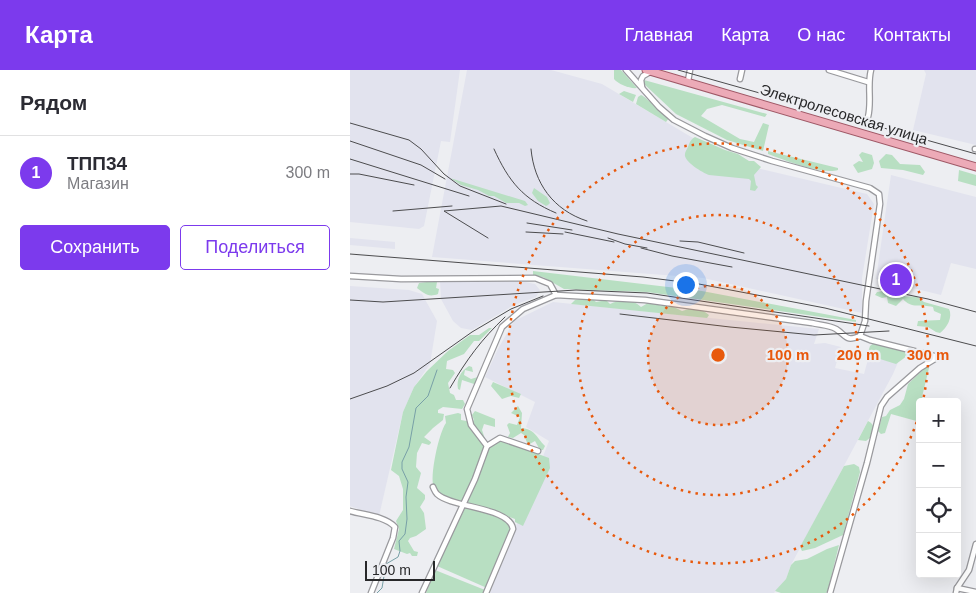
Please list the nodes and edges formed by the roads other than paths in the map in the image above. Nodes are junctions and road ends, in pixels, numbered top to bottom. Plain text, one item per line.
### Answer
1 (626, 70) edge
2 (690, 70) edge
3 (742, 70) edge
4 (829, 70) edge
5 (871, 70) edge
6 (649, 71) edge
7 (740, 79) dead end
8 (688, 81) junction
9 (868, 82) junction
10 (642, 88) junction
11 (868, 117) dead end
12 (976, 167) edge
13 (350, 276) edge
14 (556, 295) junction
15 (860, 336) junction
16 (487, 446) junction
17 (538, 451) dead end
18 (433, 487) dead end
19 (463, 504) junction
20 (351, 513) edge
21 (976, 544) edge
22 (956, 590) edge
23 (976, 592) edge
24 (371, 593) edge
25 (422, 593) edge
26 (486, 593) edge
27 (830, 593) edge

1 - 10 street
2 - 8 street
3 - 7 street
4 - 9 street
5 - 9 street
6 - 8 main road, Электролесовская улица
6 - 10 street
8 - 12 main road, Электролесовская улица
9 - 11 street
10 - 15 street
13 - 14 street
14 - 15 street
14 - 16 street
15 - 27 street
16 - 17 street
16 - 19 street
18 - 19 street
19 - 25 street
19 - 26 street
20 - 24 street
21 - 22 street
22 - 23 street

